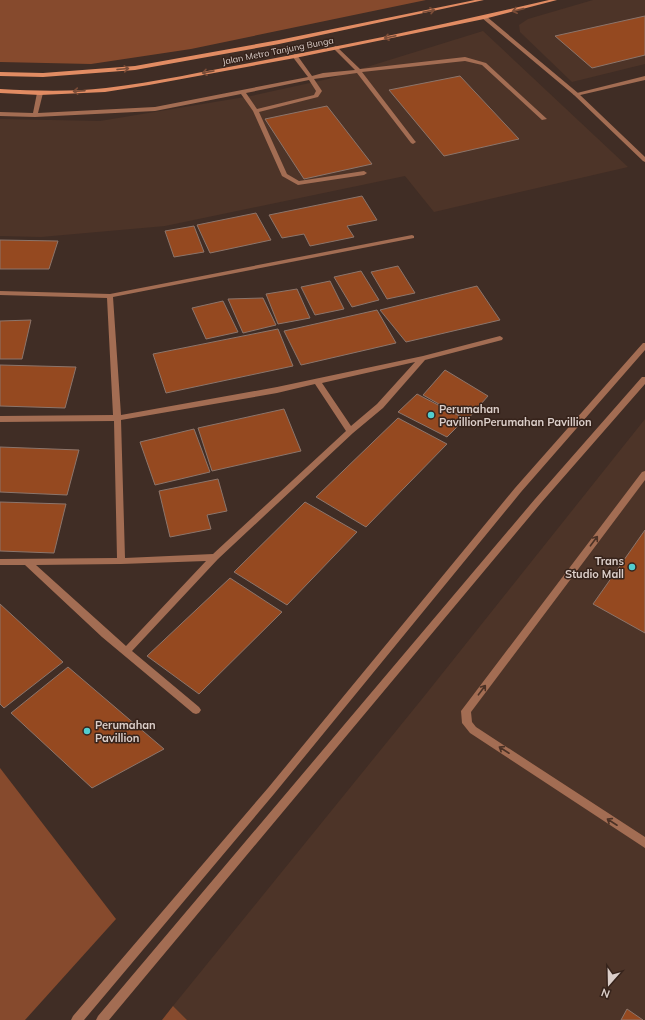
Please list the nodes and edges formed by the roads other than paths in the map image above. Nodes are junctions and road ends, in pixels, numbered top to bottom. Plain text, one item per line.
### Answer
1 (482, 0) edge
2 (555, 0) edge
3 (484, 17) junction
4 (336, 48) junction
5 (295, 56) junction
6 (358, 70) junction
7 (0, 74) edge
8 (311, 78) junction
9 (645, 78) edge
10 (0, 91) edge
11 (243, 92) junction
12 (40, 93) junction
13 (576, 94) junction
14 (256, 111) junction
15 (0, 114) edge
16 (35, 115) junction
17 (544, 119) dead end
18 (413, 142) dead end
19 (642, 154) edge
20 (645, 160) edge
21 (364, 173) dead end
22 (412, 237) dead end
23 (0, 293) edge
24 (110, 296) junction
25 (500, 338) dead end
26 (645, 345) edge
27 (423, 358) junction
28 (645, 379) edge
29 (317, 380) junction
30 (118, 418) junction
31 (0, 419) edge
32 (350, 431) junction
33 (645, 474) edge
34 (215, 557) junction
35 (121, 561) junction
36 (0, 562) edge
37 (27, 562) junction
38 (126, 652) junction
39 (196, 710) dead end
40 (645, 843) edge
41 (77, 1020) edge
42 (102, 1020) edge

7 -> 1 main road, Jalan Metro Tanjung Bunga
2 -> 3 main road, Jalan Metro Tanjung Bunga
3 -> 4 main road, Jalan Metro Tanjung Bunga
3 - 13 street
4 - 5 main road, Jalan Metro Tanjung Bunga
4 - 6 street
5 - 8 street
5 -> 12 main road, Jalan Metro Tanjung Bunga
6 - 8 street
6 - 17 street
6 - 18 street
8 - 11 street
8 - 14 street
9 - 13 street
10 - 12 main road, Jalan Metro Tanjung Bunga
11 - 14 street
11 - 16 street
12 - 16 street
13 - 19 street
14 - 21 street
15 - 16 street
19 - 20 street
22 - 24 street
23 - 24 street
24 - 30 street
25 - 27 street
26 - 41 street
27 - 29 street
27 - 32 street
28 - 42 street
29 - 30 street
29 - 32 street
30 - 31 street
30 - 35 street
32 - 34 street
40 -> 33 street
34 - 35 street
34 - 38 street
35 - 37 street
36 - 37 street
37 - 38 street
38 - 39 street

